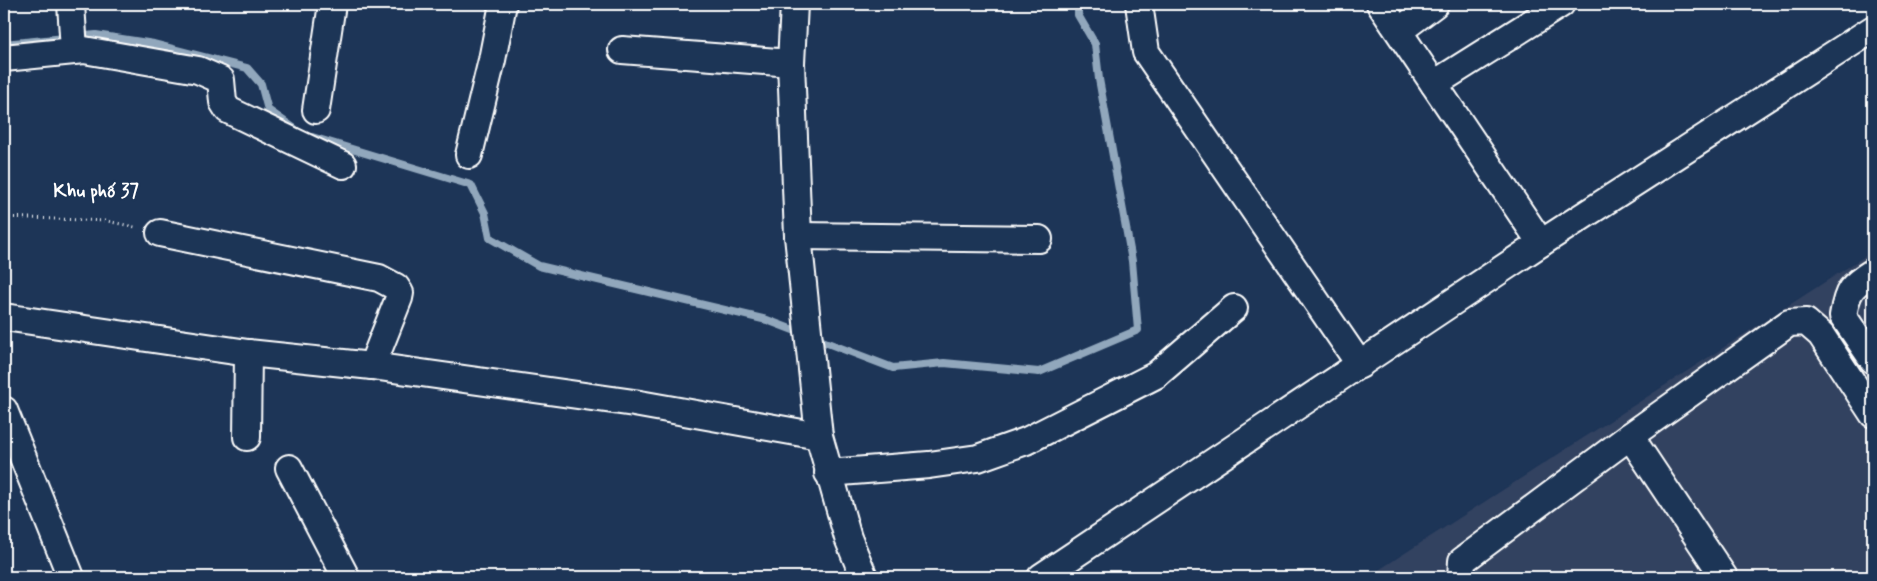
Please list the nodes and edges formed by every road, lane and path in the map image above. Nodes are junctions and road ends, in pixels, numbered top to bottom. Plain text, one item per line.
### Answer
1 (332, 4) edge
2 (503, 4) edge
3 (794, 4) edge
4 (1139, 4) edge
5 (1380, 4) edge
6 (1435, 4) edge
7 (1561, 4) edge
8 (73, 27) edge
9 (1873, 29) edge
10 (1399, 32) junction
11 (622, 50) dead end
12 (4, 58) edge
13 (791, 63) junction
14 (1434, 84) junction
15 (316, 110) dead end
16 (469, 155) dead end
17 (344, 165) dead end
18 (4, 217) edge
19 (160, 233) joint
20 (798, 236) junction
21 (1039, 239) dead end
22 (1542, 243) junction
23 (1873, 272) edge
24 (1234, 308) dead end
25 (4, 317) edge
26 (248, 353) junction
27 (1873, 360) edge
28 (1360, 365) junction
29 (372, 366) junction
30 (4, 410) edge
31 (1873, 414) edge
32 (819, 436) junction
33 (1630, 436) junction
34 (247, 437) dead end
35 (289, 468) dead end
36 (828, 472) junction
37 (71, 577) edge
38 (346, 577) edge
39 (864, 577) edge
40 (1042, 577) edge
41 (1461, 577) edge
42 (1724, 577) edge

1 - 15 street
2 - 16 street
3 - 13 street
4 - 28 street
5 - 10 street
6 - 10 street
7 - 14 street
8 - 12 street
8 - 17 street
9 - 22 street
10 - 14 street
11 - 13 street
13 - 20 street
14 - 22 street
18 - 19 path
19 - 29 street
20 - 21 street
20 - 32 street
22 - 28 street
23 - 27 street
24 - 36 street
25 - 26 street
26 - 29 street
26 - 34 street
28 - 40 street
29 - 32 street
30 - 37 street
31 - 33 street
32 - 36 street
33 - 41 street
33 - 42 street
35 - 38 street
36 - 39 street

